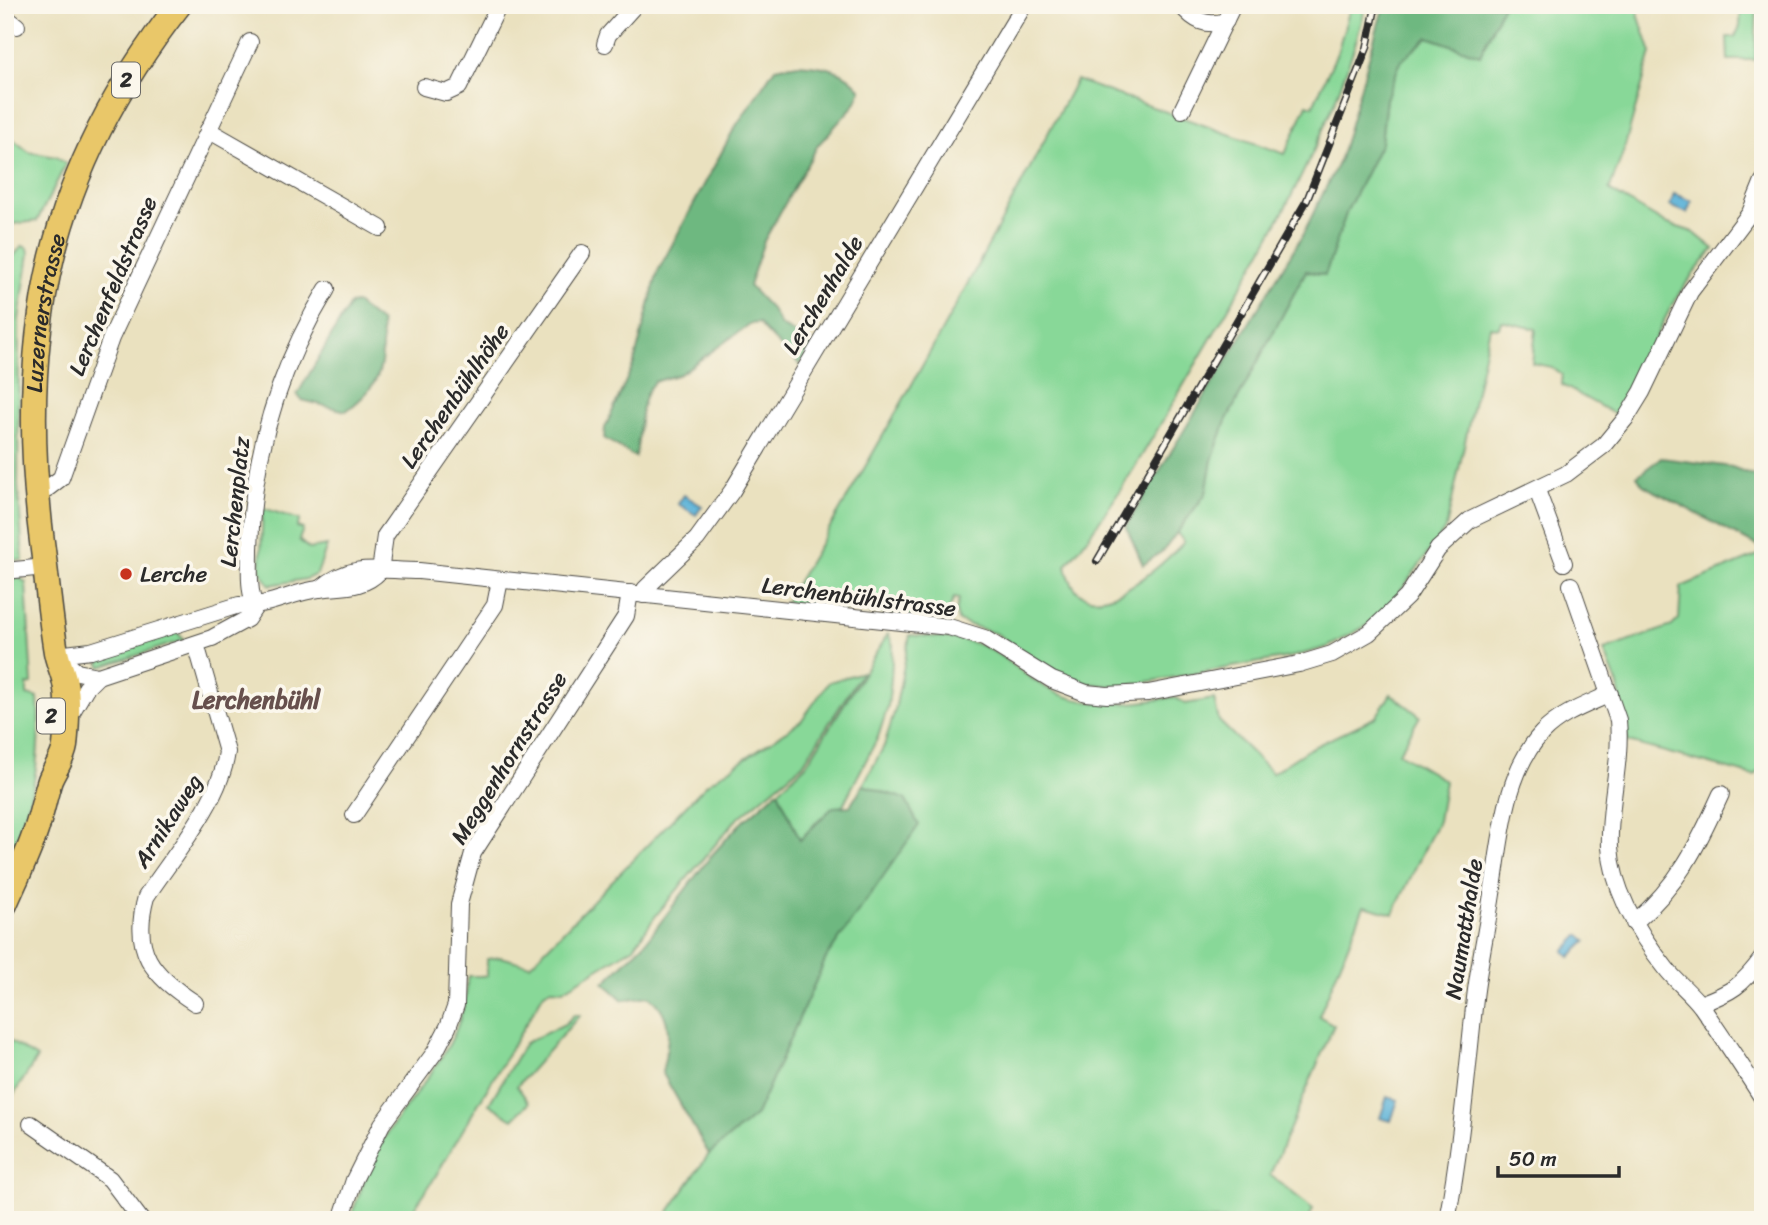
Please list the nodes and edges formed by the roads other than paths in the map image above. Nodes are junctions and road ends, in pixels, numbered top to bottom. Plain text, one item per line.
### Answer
1 (179, 5) edge
2 (499, 5) edge
3 (635, 5) edge
4 (1024, 5) edge
5 (1181, 5) edge
6 (1233, 5) edge
7 (1226, 21) junction
8 (250, 42) dead end
9 (605, 44) dead end
10 (424, 87) dead end
11 (1182, 110) dead end
12 (208, 130) junction
13 (1763, 181) edge
14 (380, 228) dead end
15 (582, 253) dead end
16 (327, 289) dead end
17 (1537, 489) junction
18 (38, 491) junction
19 (1564, 563) dead end
20 (45, 567) junction
21 (5, 571) edge
22 (380, 571) junction
23 (500, 580) junction
24 (1571, 585) dead end
25 (637, 594) junction
26 (255, 607) junction
27 (196, 644) junction
28 (56, 655) junction
29 (98, 676) junction
30 (1610, 694) junction
31 (67, 720) junction
32 (51, 778) junction
33 (1721, 794) dead end
34 (354, 815) dead end
35 (5, 904) edge
36 (1634, 923) junction
37 (1763, 957) edge
38 (195, 1003) dead end
39 (1700, 1004) junction
40 (1763, 1099) edge
41 (31, 1124) dead end
42 (141, 1220) edge
43 (341, 1220) edge
44 (1447, 1220) edge

1 - 18 main road, Luzernerstrasse / 2
2 - 10 street
3 - 9 street
4 - 25 street, Lerchenhalde
5 - 7 street
6 - 7 street
7 - 11 street
8 - 12 street, Lerchenfeldstrasse
12 - 14 street
12 - 18 street, Lerchenfeldstrasse
13 - 17 street, Lerchenbühlstrasse
15 - 22 street, Lerchenbühlhöhe
16 - 26 street, Lerchenplatz
17 - 19 street
17 - 25 street, Lerchenbühlstrasse
18 - 20 main road, Luzernerstrasse / 2
20 - 21 street
20 - 28 main road, Luzernerstrasse / 2
22 - 23 street, Lerchenbühlstrasse
22 - 26 street, Lerchenbühlstrasse
23 - 25 street, Lerchenbühlstrasse
23 - 34 street
24 - 30 street
25 - 43 street, Meggenhornstrasse
26 - 27 street, Lerchenbühlstrasse
26 - 28 street, Lerchenbühlstrasse
27 - 29 street, Lerchenbühlstrasse
27 - 38 street, Arnikaweg
28 - 29 street
28 - 31 main road, Luzernerstrasse
28 - 32 main road, Luzernerstrasse / 2
29 - 31 street
30 - 36 street
30 - 44 street, Naumatthalde
31 - 32 main road, Luzernerstrasse
32 - 35 main road, Luzernerstrasse / 2
33 - 36 street
36 - 39 street
37 - 39 street
39 - 40 street
41 - 42 street

